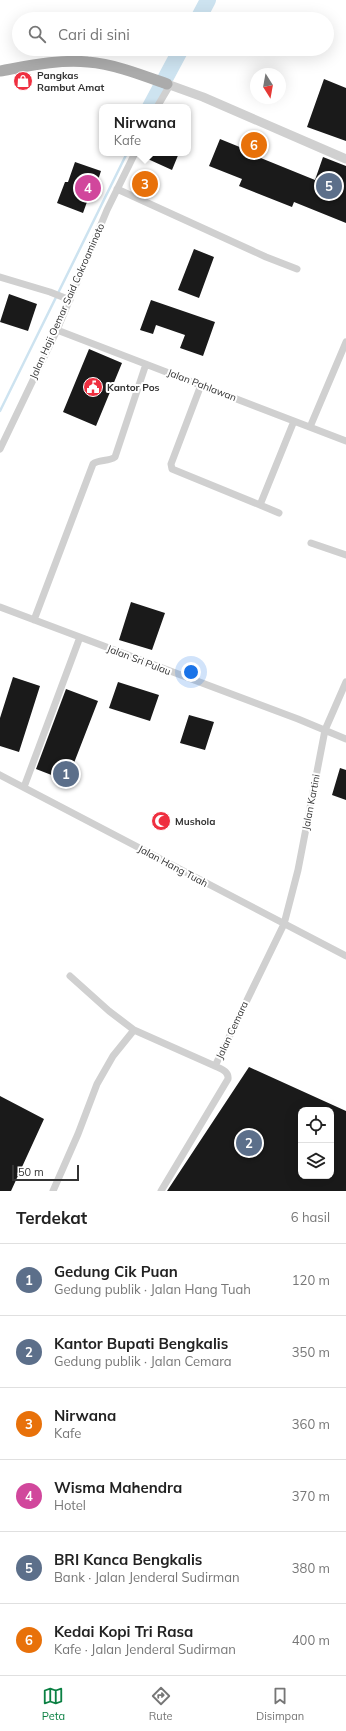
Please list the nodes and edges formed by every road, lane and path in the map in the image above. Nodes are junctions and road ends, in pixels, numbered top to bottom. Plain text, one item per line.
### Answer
1 (0, 71) edge
2 (168, 84) junction
3 (158, 104) edge
4 (133, 156) edge
5 (346, 159) edge
6 (117, 189) junction
7 (297, 269) dead end
8 (0, 277) edge
9 (67, 298) junction
10 (57, 330) junction
11 (346, 342) edge
12 (146, 364) junction
13 (201, 385) junction
14 (294, 421) junction
15 (310, 427) junction
16 (346, 441) edge
17 (0, 449) edge
18 (260, 505) junction
19 (279, 514) dead end
20 (311, 543) dead end
21 (346, 555) edge
22 (0, 607) edge
23 (34, 620) junction
24 (80, 637) junction
25 (346, 682) edge
26 (325, 730) junction
27 (346, 739) edge
28 (0, 775) edge
29 (24, 787) junction
30 (284, 924) junction
31 (346, 956) edge
32 (70, 976) dead end
33 (134, 1030) junction
34 (215, 1066) junction
35 (53, 1191) edge
36 (161, 1191) edge

1 - 2 main road
2 - 3 street
2 - 5 street
4 - 6 street, Jalan Haji Oemar Said Cokroaminoto
6 - 7 street
6 - 9 street, Jalan Haji Oemar Said Cokroaminoto
8 - 9 street
9 - 10 street, Jalan Haji Oemar Said Cokroaminoto
10 - 12 street, Jalan Pahlawan
10 - 17 street, Jalan Haji Oemar Said Cokroaminoto
11 - 15 street
12 - 13 street, Jalan Pahlawan
12 - 23 street
13 - 14 street, Jalan Pahlawan
13 - 18 street
14 - 15 street, Jalan Pahlawan
14 - 18 street
15 - 16 street, Jalan Pahlawan
18 - 19 street
20 - 21 street
22 - 23 street, Jalan Sri Pulau
23 - 24 street, Jalan Sri Pulau
24 - 26 street, Jalan Sri Pulau
24 - 29 street
25 - 26 street, Jalan Kartini
26 - 27 street, Jalan Sri Pulau
26 - 30 street, Jalan Kartini
28 - 29 street, Jalan Hang Tuah
29 - 30 street, Jalan Hang Tuah
30 - 31 street, Jalan Hang Tuah
30 - 34 street, Jalan Cemara
32 - 33 street
33 - 34 street
33 - 35 street
34 - 36 street, Jalan Cemara

